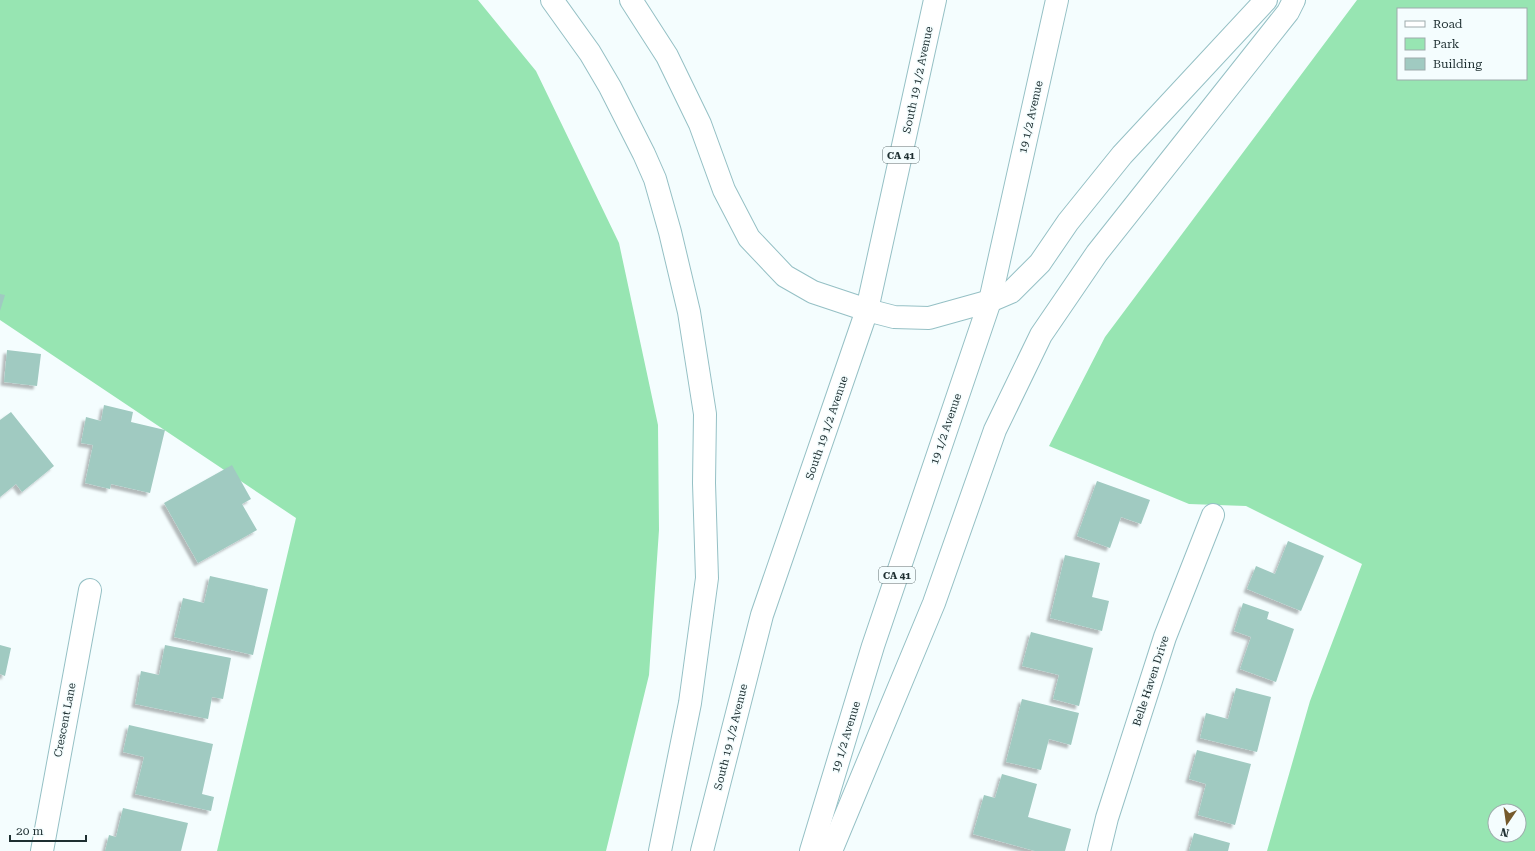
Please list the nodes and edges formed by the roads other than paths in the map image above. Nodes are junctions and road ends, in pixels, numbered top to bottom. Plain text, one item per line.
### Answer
1 (552, 0) edge
2 (631, 0) edge
3 (935, 0) edge
4 (1057, 0) edge
5 (1266, 0) edge
6 (1294, 0) edge
7 (990, 301) junction
8 (867, 310) junction
9 (1213, 515) dead end
10 (90, 590) dead end
11 (42, 851) edge
12 (660, 851) edge
13 (702, 851) edge
14 (811, 851) edge
15 (831, 851) edge
16 (1099, 851) edge

1 - 12 main road
2 - 8 main road
3 - 8 main road, South 19 1/2 Avenue / CA 41
4 - 7 main road, 19 1/2 Avenue / CA 41
5 - 7 main road
6 - 15 main road
7 - 8 main road
7 - 14 main road, 19 1/2 Avenue / CA 41
8 - 13 main road, South 19 1/2 Avenue / CA 41
9 - 16 main road, Belle Haven Drive
10 - 11 main road, Crescent Lane

